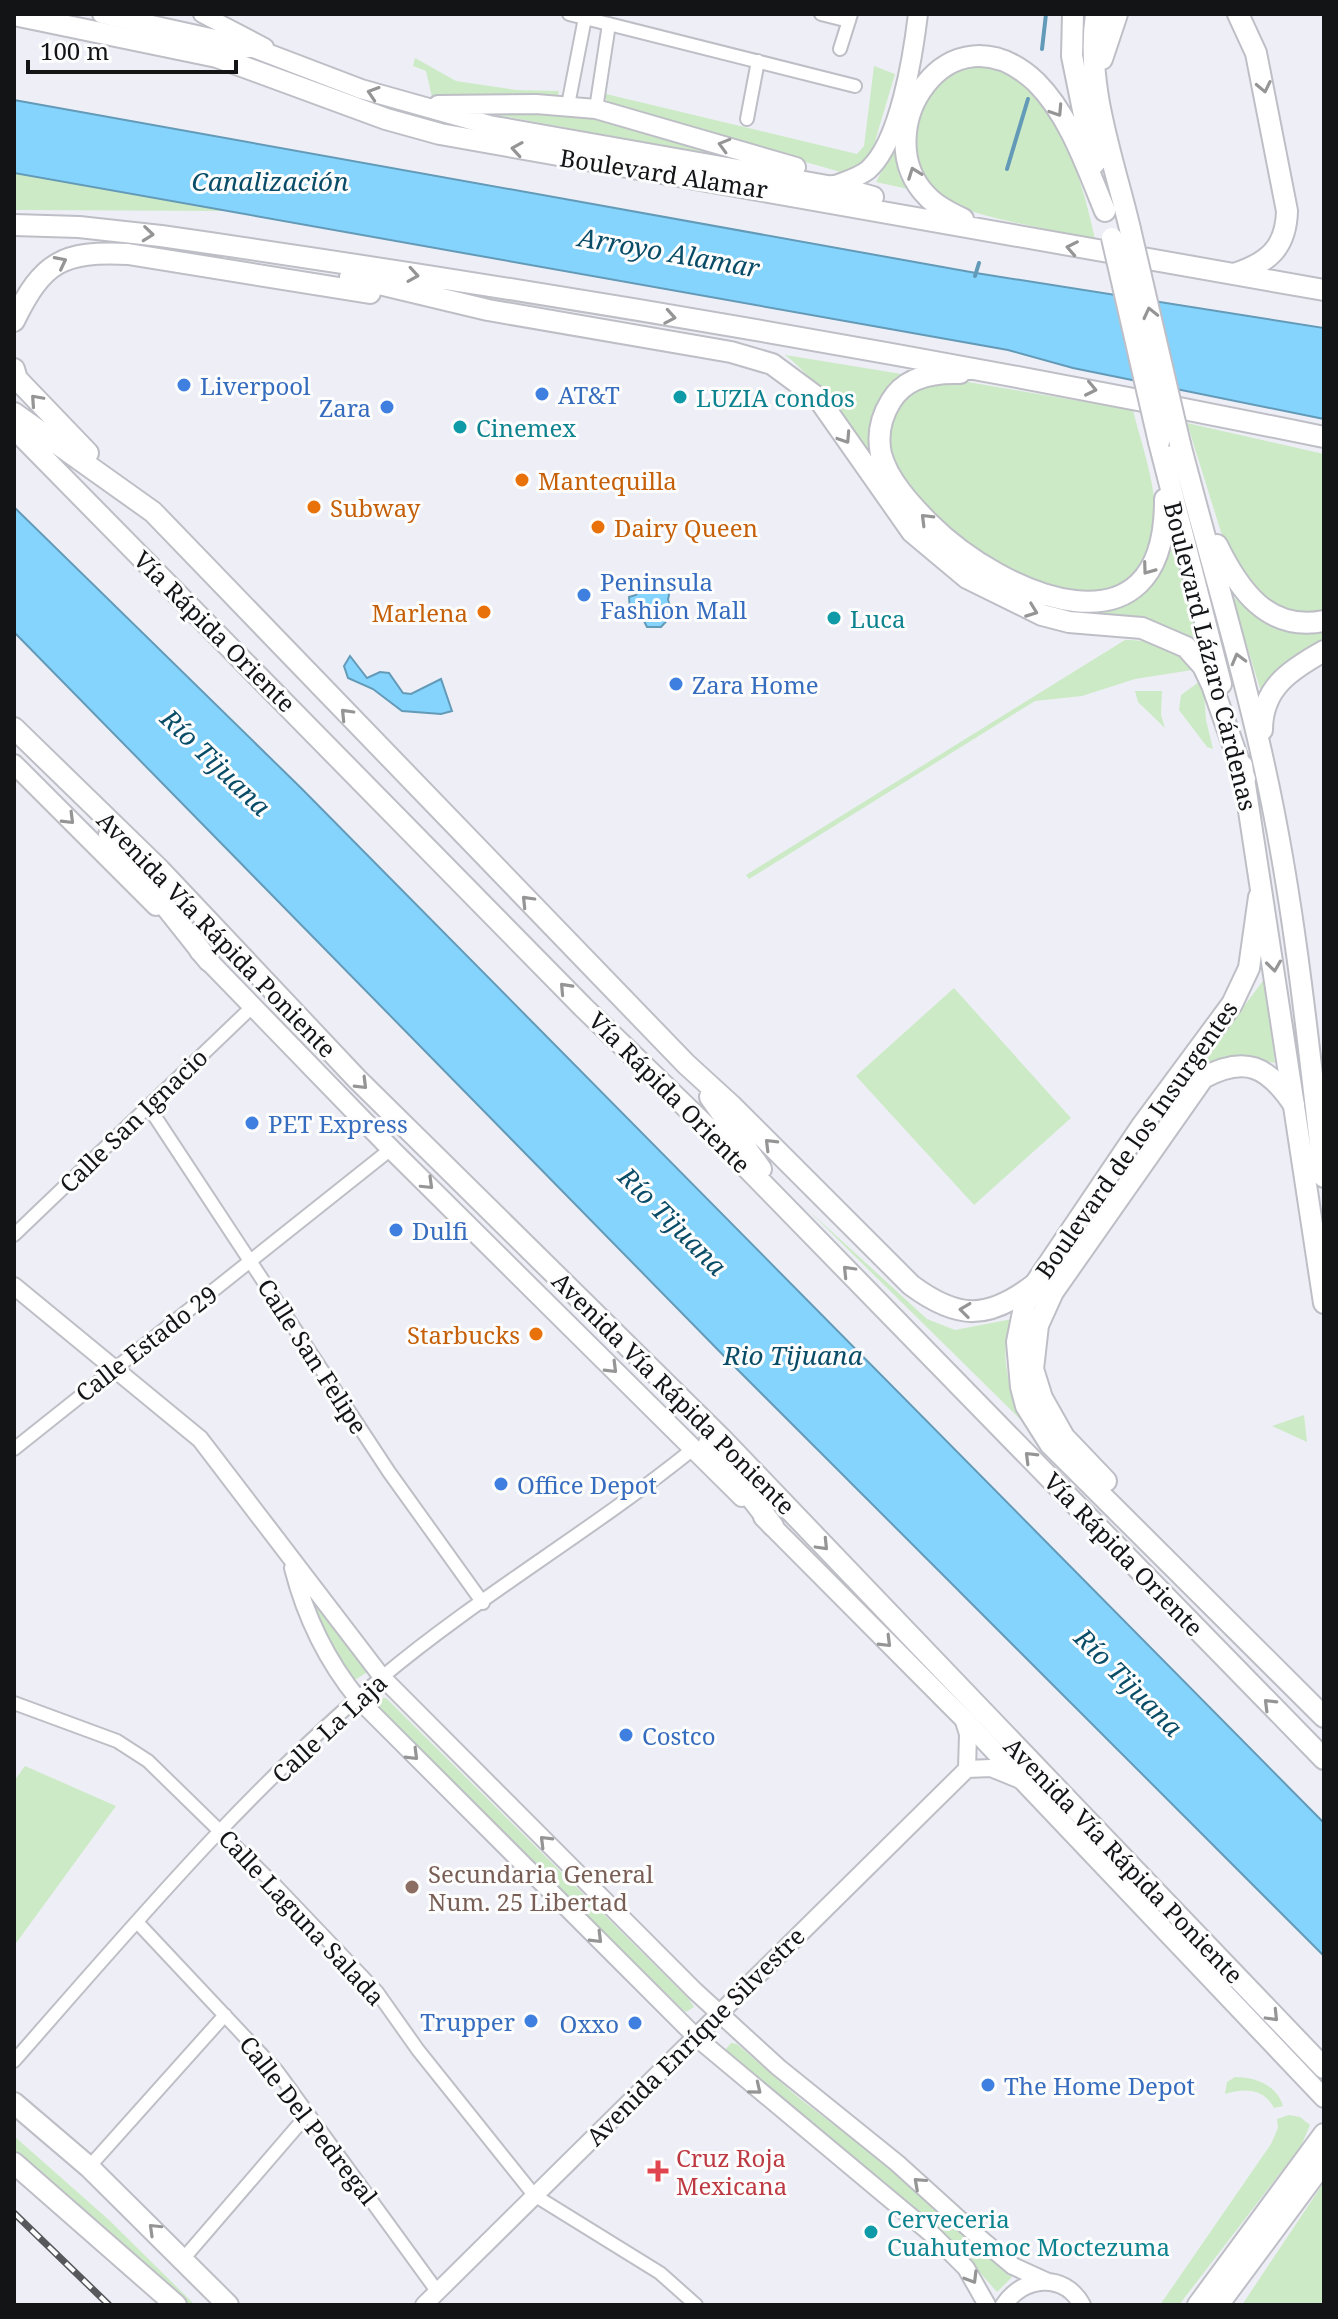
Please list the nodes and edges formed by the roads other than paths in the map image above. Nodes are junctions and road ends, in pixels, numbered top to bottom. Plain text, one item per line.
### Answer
1 (77, 14) edge
2 (102, 14) edge
3 (202, 14) edge
4 (569, 14) edge
5 (821, 14) edge
6 (918, 14) edge
7 (1073, 14) edge
8 (1096, 14) edge
9 (1117, 14) edge
10 (1238, 14) edge
11 (14, 15) edge
12 (585, 18) junction
13 (850, 18) edge
14 (609, 24) junction
15 (175, 46) junction
16 (251, 47) junction
17 (840, 49) dead end
18 (284, 57) junction
19 (758, 61) junction
20 (855, 86) dead end
21 (409, 104) junction
22 (568, 105) junction
23 (596, 109) junction
24 (747, 119) dead end
25 (1104, 119) junction
26 (828, 184) junction
27 (1105, 211) junction
28 (952, 224) junction
29 (14, 225) edge
30 (996, 233) junction
31 (1121, 234) junction
32 (253, 249) junction
33 (1231, 275) junction
34 (1324, 290) edge
35 (488, 310) junction
36 (544, 319) junction
37 (14, 321) edge
38 (882, 351) junction
39 (14, 369) edge
40 (1040, 379) junction
41 (14, 413) edge
42 (14, 428) edge
43 (1324, 437) edge
44 (1163, 467) junction
45 (1191, 484) junction
46 (153, 512) junction
47 (1324, 621) edge
48 (1324, 651) edge
49 (14, 728) edge
50 (14, 764) edge
51 (65, 778) junction
52 (1245, 779) junction
53 (1270, 790) junction
54 (1261, 872) junction
55 (1296, 936) junction
56 (209, 961) junction
57 (253, 1006) junction
58 (1324, 1061) edge
59 (686, 1064) junction
60 (1294, 1105) junction
61 (148, 1106) junction
62 (1141, 1127) junction
63 (1155, 1144) junction
64 (391, 1149) junction
65 (1324, 1177) edge
66 (801, 1224) junction
67 (14, 1235) edge
68 (251, 1260) junction
69 (1035, 1284) junction
70 (14, 1286) edge
71 (1324, 1303) edge
72 (638, 1357) junction
73 (114, 1367) junction
74 (14, 1449) edge
75 (693, 1449) junction
76 (773, 1526) junction
77 (292, 1562) junction
78 (483, 1603) junction
79 (382, 1677) junction
80 (358, 1699) junction
81 (1324, 1699) edge
82 (14, 1703) edge
83 (1324, 1717) edge
84 (963, 1718) junction
85 (1324, 1759) edge
86 (967, 1769) junction
87 (1023, 1782) junction
88 (219, 1829) junction
89 (137, 1922) junction
90 (720, 2014) junction
91 (225, 2015) junction
92 (697, 2038) junction
93 (14, 2061) edge
94 (1324, 2068) edge
95 (1324, 2098) edge
96 (14, 2103) edge
97 (308, 2114) junction
98 (1323, 2137) edge
99 (1324, 2162) edge
100 (14, 2163) edge
101 (89, 2167) junction
102 (534, 2195) junction
103 (184, 2258) junction
104 (1242, 2273) junction
105 (1046, 2281) junction
106 (437, 2291) junction
107 (176, 2305) edge
108 (228, 2305) edge
109 (424, 2305) edge
110 (696, 2305) edge
111 (987, 2305) edge
112 (1004, 2305) edge
113 (1082, 2305) edge
114 (1198, 2305) edge
115 (1218, 2305) edge
116 (1228, 2305) edge

1 - 15 main road
2 - 16 main road
3 - 18 street
4 - 12 street
5 - 13 street
6 - 26 main road
7 - 27 main road, Boulevard Lázaro Cárdenas
8 - 25 main road, Boulevard Lázaro Cárdenas
9 - 25 main road
10 -> 33 main road
11 - 15 main road, Boulevard Alamar
12 - 14 street
12 - 22 street
13 - 17 street
14 - 19 street
14 - 23 street
15 - 16 main road
28 -> 15 main road, Boulevard Alamar
16 - 18 main road
21 -> 18 main road
19 - 20 street
19 - 24 street
21 - 22 main road
21 - 26 main road
22 - 23 main road
26 -> 23 main road
25 - 31 main road, Boulevard Lázaro Cárdenas
26 - 28 main road
30 -> 27 main road
27 - 31 main road, Boulevard Lázaro Cárdenas
28 - 30 main road, Boulevard Alamar
29 -> 32 main road
33 -> 30 main road, Boulevard Alamar
31 - 44 main road, Boulevard Lázaro Cárdenas, bridge
45 -> 31 main road, Boulevard Lázaro Cárdenas, bridge
32 - 35 main road
32 -> 38 main road
33 - 34 main road, Boulevard Alamar
35 - 36 main road
37 -> 35 main road
36 - 38 main road
36 -> 52 main road
38 - 40 main road
46 -> 39 main road
40 -> 43 main road
44 -> 40 main road
41 - 46 main road
66 -> 42 main road, Vía Rápida Oriente
44 - 52 main road, Boulevard Lázaro Cárdenas
45 - 47 main road
53 -> 45 main road, Boulevard Lázaro Cárdenas
59 -> 46 main road
48 - 53 main road
49 - 51 main road, Avenida Vía Rápida Poniente
50 -> 56 main road, Avenida Vía Rápida Poniente
51 - 56 main road
51 -> 72 main road, Avenida Vía Rápida Poniente
52 - 54 main road, Boulevard Lázaro Cárdenas
53 - 55 main road, Boulevard Lázaro Cárdenas
54 -> 60 main road, Boulevard Lázaro Cárdenas
54 - 62 main road, Boulevard de los Insurgentes
55 - 58 main road
55 - 65 main road, Boulevard Lázaro Cárdenas
56 - 57 main road, Avenida Vía Rápida Poniente
57 - 61 street, Calle San Ignacio
57 - 64 main road, Avenida Vía Rápida Poniente
59 - 66 main road
69 -> 59 main road
60 - 63 main road, Boulevard de los Insurgentes
60 - 71 main road, Boulevard Lázaro Cárdenas
61 - 67 street, Calle San Ignacio
61 - 68 street, Calle San Felipe
62 - 63 main road
62 - 69 main road, Boulevard de los Insurgentes
63 - 81 main road, Boulevard de los Insurgentes
64 - 68 street, Calle Estado 29
64 -> 75 main road, Avenida Vía Rápida Poniente
85 -> 66 main road, Vía Rápida Oriente
68 - 73 street, Calle Estado 29
68 - 78 street, Calle San Felipe
69 - 83 main road, Boulevard de los Insurgentes
70 - 73 street
72 - 76 main road
72 -> 94 main road, Avenida Vía Rápida Poniente
73 - 74 street, Calle Estado 29
73 - 77 street
75 - 76 main road, Avenida Vía Rápida Poniente
75 - 78 street, Calle La Laja
76 -> 84 main road, Avenida Vía Rápida Poniente
77 - 79 street
77 - 80 street
78 - 79 street, Calle La Laja
79 - 80 street, Calle La Laja
90 -> 79 street
80 - 88 street, Calle La Laja
80 -> 92 street
82 - 88 street, Calle Laguna Salada
84 - 86 street
84 - 87 main road, Avenida Vía Rápida Poniente
86 - 87 street
86 - 90 street, Avenida Enríque Silvestre
87 - 95 main road, Avenida Vía Rápida Poniente
88 - 89 street, Calle La Laja
88 - 102 street, Calle Laguna Salada
89 - 91 street, Calle Del Pedregal
89 - 93 street, Calle La Laja
90 - 92 street, Avenida Enríque Silvestre
105 -> 90 street
91 - 97 street, Calle Del Pedregal
91 - 101 street
92 - 102 street, Avenida Enríque Silvestre
92 -> 111 street
96 - 101 main road
97 - 103 street
97 - 106 street, Calle Del Pedregal
98 - 114 main road
99 - 104 main road
100 - 107 main road
103 -> 101 main road
102 - 106 street, Avenida Enríque Silvestre
102 - 110 street, Calle Laguna Salada
103 - 108 main road
104 - 115 main road
104 - 116 main road
105 - 112 street
105 - 113 street
106 - 109 street, Avenida Enríque Silvestre

